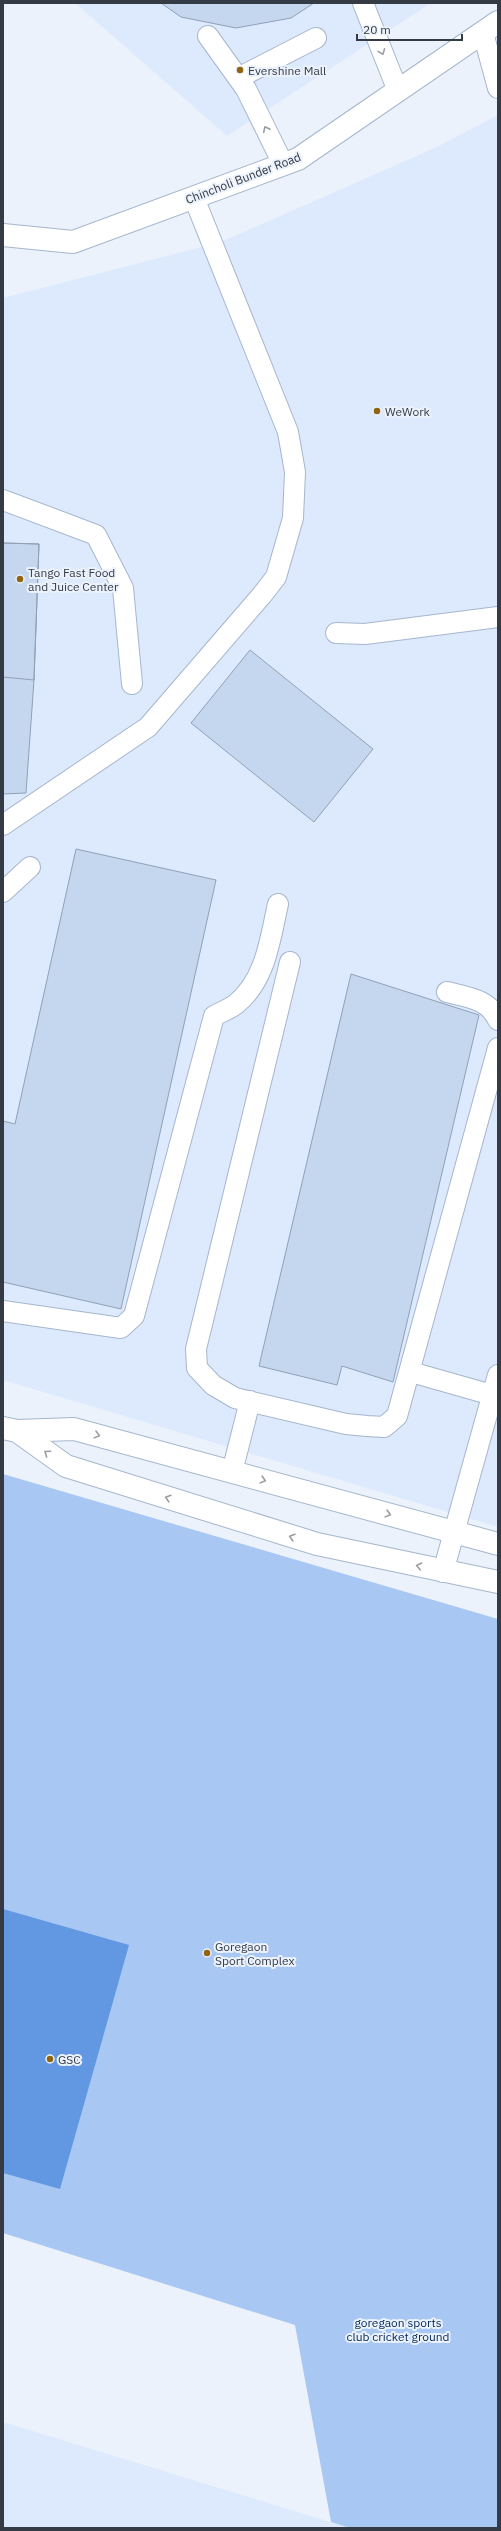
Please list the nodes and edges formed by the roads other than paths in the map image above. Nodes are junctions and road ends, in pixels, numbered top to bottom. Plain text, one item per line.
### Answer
1 (363, 3) edge
2 (490, 28) edge
3 (208, 36) dead end
4 (316, 38) dead end
5 (238, 78) junction
6 (498, 88) edge
7 (398, 91) junction
8 (283, 164) junction
9 (194, 198) junction
10 (3, 235) edge
11 (3, 500) edge
12 (498, 617) edge
13 (336, 633) dead end
14 (132, 684) dead end
15 (3, 825) edge
16 (30, 867) dead end
17 (3, 892) edge
18 (278, 904) dead end
19 (290, 962) dead end
20 (447, 992) dead end
21 (498, 1020) edge
22 (498, 1048) edge
23 (3, 1311) edge
24 (411, 1372) junction
25 (498, 1375) edge
26 (492, 1395) junction
27 (250, 1401) junction
28 (10, 1430) edge
29 (232, 1472) junction
30 (454, 1532) junction
31 (498, 1544) edge
32 (443, 1572) junction
33 (498, 1582) edge

1 -> 7 lane
2 - 6 lane
2 - 7 street, Chincholi Bunder Road
3 - 5 lane
4 - 5 lane
8 -> 5 lane
7 - 8 street, Chincholi Bunder Road
8 - 9 street, Chincholi Bunder Road
9 - 10 street, Chincholi Bunder Road
9 - 15 lane
11 - 14 lane
12 - 13 lane
16 - 17 lane
18 - 23 lane
19 - 27 lane
20 - 21 lane
22 - 24 lane
24 - 26 lane
24 - 27 lane
25 - 26 lane
26 - 30 lane
27 - 29 lane
28 -> 29 street
32 -> 28 street
29 -> 30 street
30 - 31 street
30 - 32 lane
32 - 33 street

